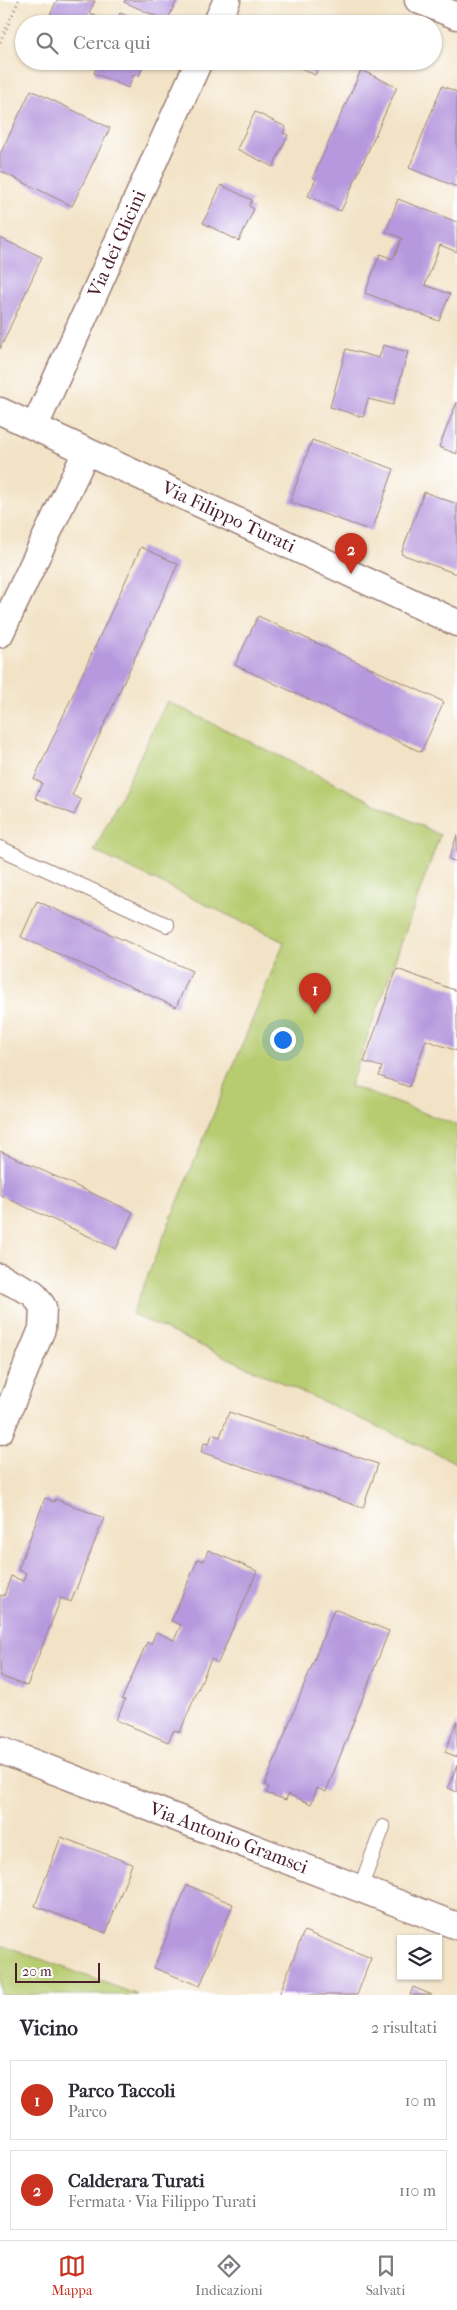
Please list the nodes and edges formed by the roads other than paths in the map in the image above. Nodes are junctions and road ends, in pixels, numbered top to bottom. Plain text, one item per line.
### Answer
1 (227, 0) edge
2 (418, 0) edge
3 (220, 15) edge
4 (457, 16) edge
5 (196, 70) edge
6 (0, 411) edge
7 (35, 426) junction
8 (86, 452) junction
9 (457, 623) edge
10 (0, 634) edge
11 (0, 848) edge
12 (167, 925) dead end
13 (0, 1277) edge
14 (0, 1431) edge
15 (0, 1750) edge
16 (383, 1827) dead end
17 (360, 1889) junction
18 (457, 1925) edge

1 - 3 street
2 - 4 street
5 - 7 street, Via dei Glicini
6 - 7 street, Via Filippo Turati
7 - 8 street, Via Filippo Turati
8 - 9 street, Via Filippo Turati
8 - 10 street
11 - 12 lane
13 - 14 street
15 - 17 street, Via Antonio Gramsci
16 - 17 lane
17 - 18 street, Via Antonio Gramsci

